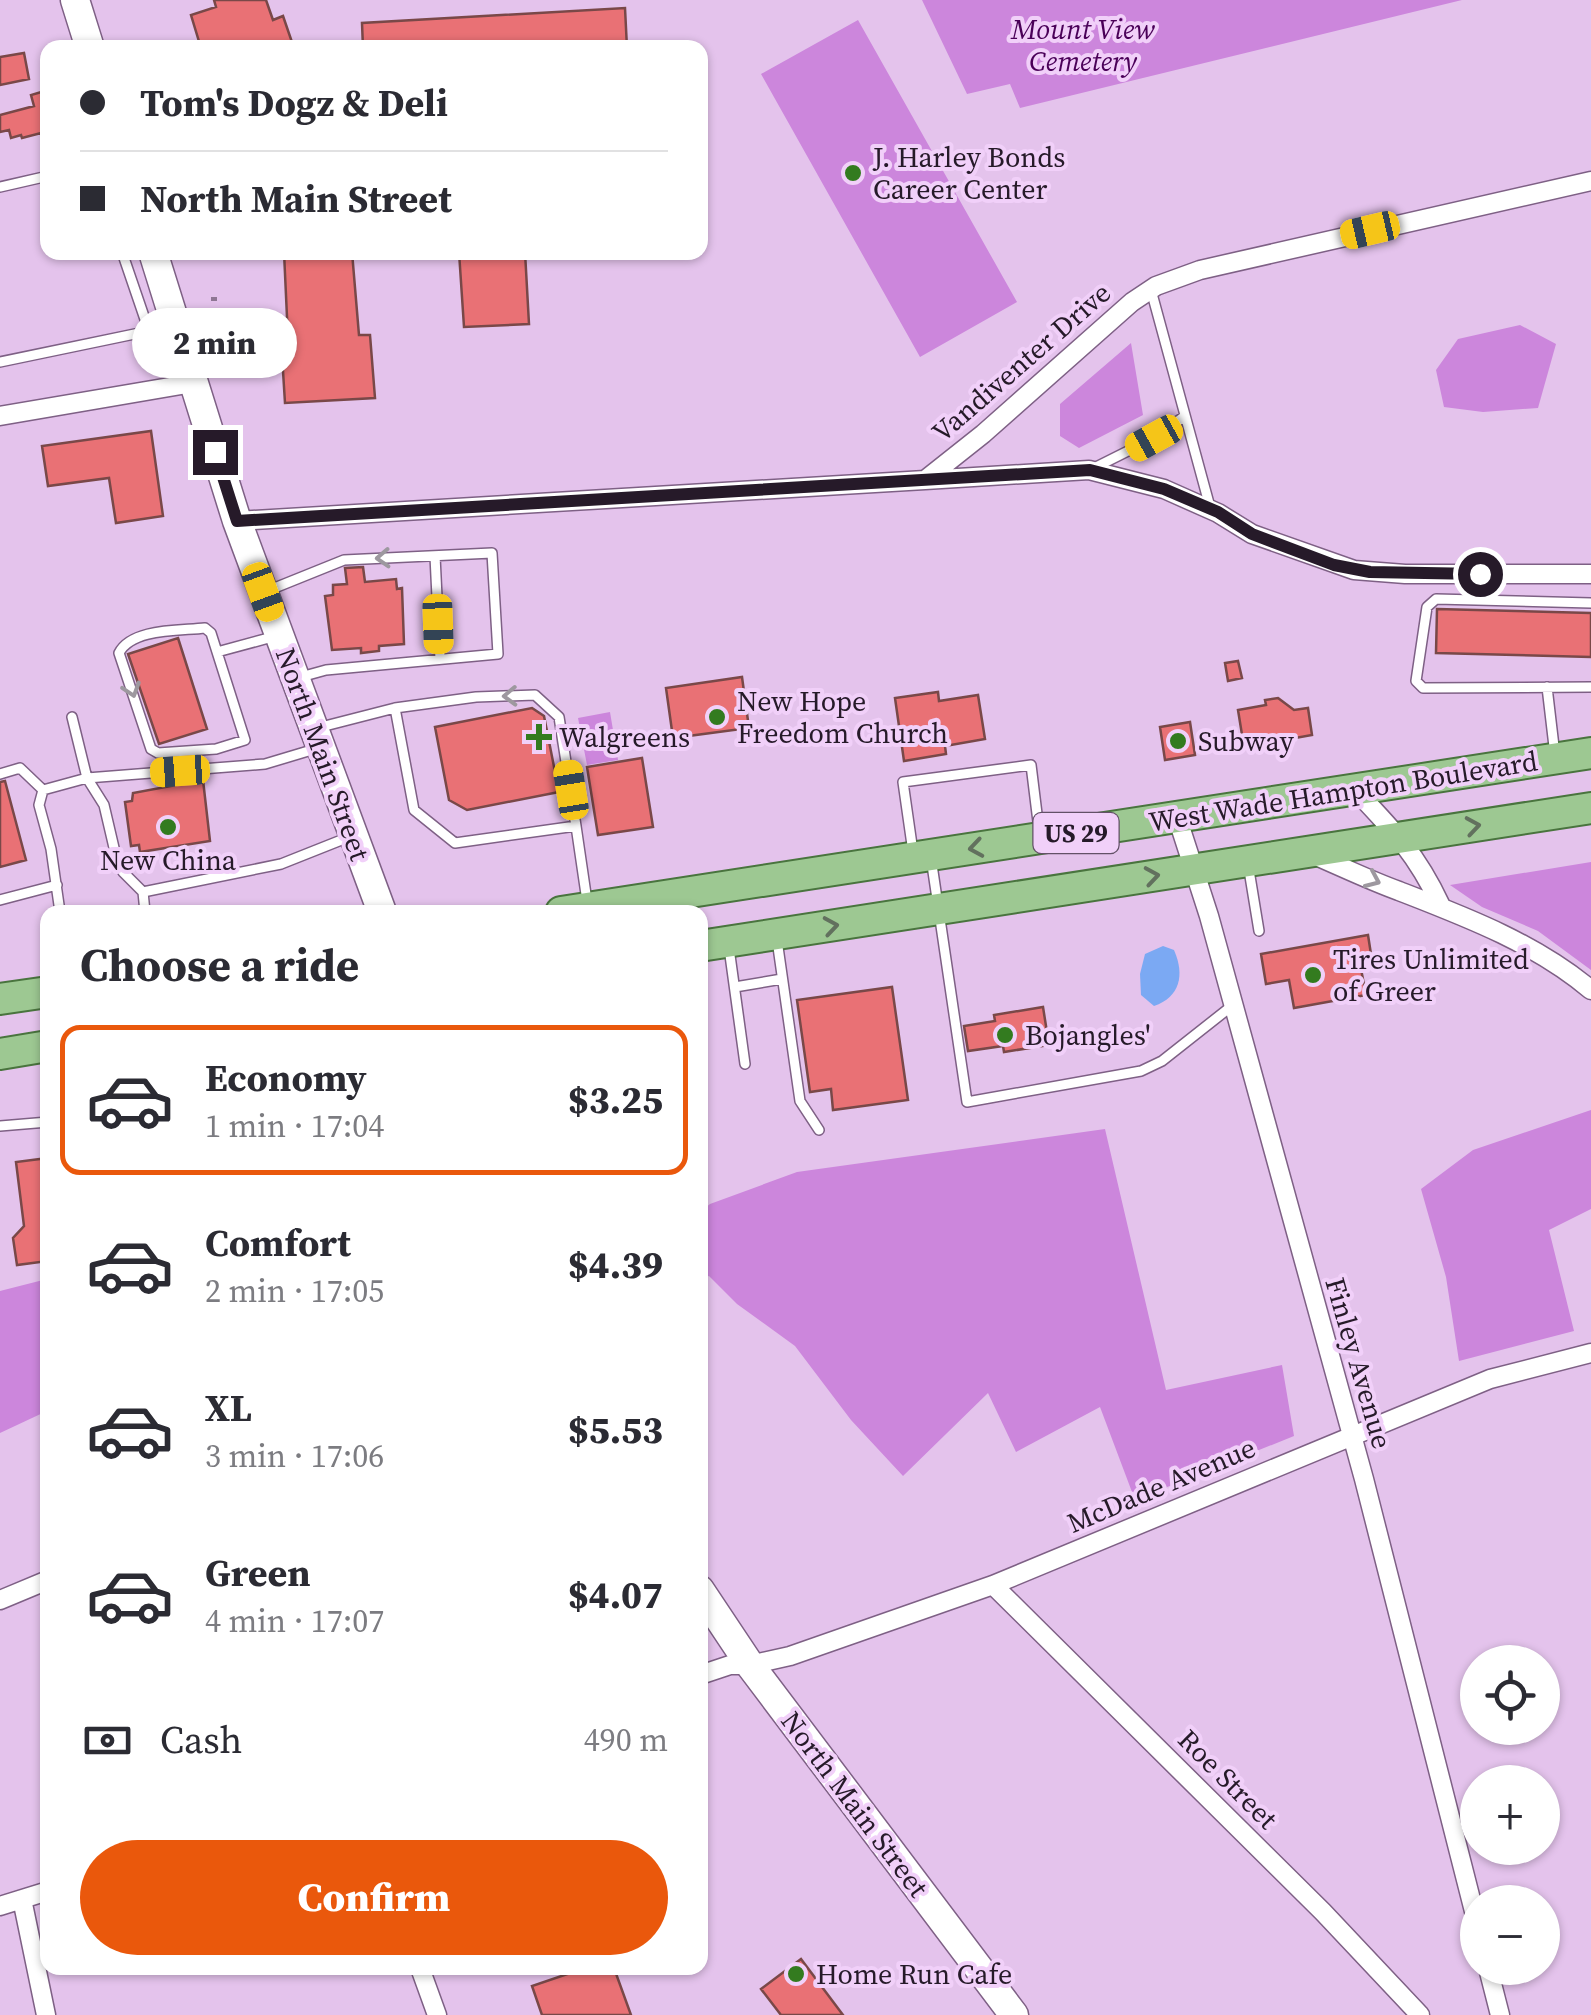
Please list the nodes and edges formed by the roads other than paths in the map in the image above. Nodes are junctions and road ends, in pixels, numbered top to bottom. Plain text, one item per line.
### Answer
1 (75, 0) edge
2 (88, 40) edge
3 (40, 178) edge
4 (1591, 181) edge
5 (0, 187) edge
6 (126, 260) edge
7 (155, 260) edge
8 (1150, 290) junction
9 (162, 328) junction
10 (0, 362) edge
11 (193, 384) junction
12 (0, 416) edge
13 (1186, 416) junction
14 (1090, 470) junction
15 (925, 480) junction
16 (1211, 510) junction
17 (237, 521) junction
18 (435, 556) junction
19 (1591, 574) edge
20 (263, 592) junction
21 (1591, 604) edge
22 (278, 635) junction
23 (217, 652) junction
24 (440, 659) junction
25 (294, 679) junction
26 (1591, 686) edge
27 (1546, 687) junction
28 (395, 708) junction
29 (72, 717) dead end
30 (316, 738) junction
31 (1591, 752) edge
32 (1555, 758) junction
33 (0, 774) edge
34 (88, 778) junction
35 (1354, 789) junction
36 (43, 790) junction
37 (1591, 808) edge
38 (1177, 817) junction
39 (576, 826) junction
40 (352, 836) junction
41 (1040, 838) junction
42 (1400, 838) junction
43 (1307, 852) junction
44 (922, 856) junction
45 (1248, 861) junction
46 (1194, 869) junction
47 (56, 885) junction
48 (143, 892) junction
49 (0, 900) edge
50 (1440, 904) junction
51 (59, 905) edge
52 (144, 905) edge
53 (379, 905) edge
54 (574, 905) edge
55 (606, 905) edge
56 (938, 909) junction
57 (1259, 931) dead end
58 (777, 934) junction
59 (714, 944) edge
60 (782, 979) junction
61 (735, 987) junction
62 (1591, 990) edge
63 (40, 993) edge
64 (0, 999) edge
65 (1233, 1005) junction
66 (40, 1047) edge
67 (0, 1054) edge
68 (745, 1064) dead end
69 (40, 1123) edge
70 (0, 1126) edge
71 (818, 1130) dead end
72 (1591, 1353) edge
73 (1351, 1436) junction
74 (40, 1583) edge
75 (993, 1585) junction
76 (0, 1600) edge
77 (708, 1602) edge
78 (750, 1665) junction
79 (708, 1672) edge
80 (1467, 1885) edge
81 (40, 1893) edge
82 (22, 1899) junction
83 (0, 1906) edge
84 (423, 1975) edge
85 (1492, 1985) edge
86 (46, 2015) edge
87 (437, 2015) edge
88 (1014, 2015) edge
89 (1420, 2015) edge
90 (1500, 2015) edge

1 - 2 main road
3 - 5 lane
4 - 8 street, Vandiventer Drive
6 - 9 lane
7 - 9 main road, North Main Street
8 - 13 lane
8 - 15 street, Vandiventer Drive
9 - 10 lane
9 - 11 main road, North Main Street
11 - 12 street
11 - 17 main road, North Main Street
13 - 14 lane
13 - 16 lane
14 - 15 street
14 - 16 street
15 - 17 street, Vandiventer Drive
16 - 19 street
17 - 20 main road, North Main Street
18 -> 20 lane
18 - 24 lane
18 - 24 lane
20 - 22 main road, North Main Street
21 - 27 lane
22 - 23 lane
22 - 25 main road, North Main Street
23 -> 23 lane
24 - 25 lane
25 - 30 main road, North Main Street
26 - 27 lane
27 - 32 lane
28 - 30 lane
28 - 39 lane
39 -> 28 lane
29 - 34 lane
30 - 34 lane
30 - 40 main road, North Main Street
31 - 32 main road, West Wade Hampton Boulevard / US 29
32 - 35 main road, West Wade Hampton Boulevard / US 29
33 - 36 lane
34 - 36 lane
34 - 48 lane
35 - 38 main road, West Wade Hampton Boulevard / US 29
35 - 42 street
36 - 47 lane
42 -> 37 main road, West Wade Hampton Boulevard / US 29
38 - 41 main road, West Wade Hampton Boulevard / US 29
38 - 46 street, Finley Avenue
39 - 54 lane
40 - 48 lane
40 - 53 main road, North Main Street
41 -> 44 main road, West Wade Hampton Boulevard / US 29
41 - 44 lane
42 - 43 main road, West Wade Hampton Boulevard / US 29
42 - 50 street
43 - 45 main road, West Wade Hampton Boulevard / US 29
43 -> 50 street
44 - 55 main road, West Wade Hampton Boulevard / US 29
44 - 56 lane
45 - 46 main road, West Wade Hampton Boulevard / US 29
45 - 57 lane
56 -> 46 main road, West Wade Hampton Boulevard / US 29
46 - 65 street, Finley Avenue
47 - 49 lane
47 - 51 lane
48 - 52 lane
50 - 62 street
58 -> 56 main road, West Wade Hampton Boulevard / US 29
56 - 65 lane
58 - 59 main road, West Wade Hampton Boulevard / US 29
58 - 60 lane
59 - 61 lane
60 - 61 lane
60 - 71 lane
61 - 68 lane
63 - 64 main road
65 - 73 street, Finley Avenue
66 - 67 main road
69 - 70 lane
72 - 73 street, McDade Avenue
73 - 75 street, McDade Avenue
73 - 80 street, Finley Avenue
74 - 76 street
75 - 78 street, McDade Avenue
75 - 89 street, Roe Street
77 - 78 main road, North Main Street
78 - 79 street, McDade Avenue
78 - 88 main road, North Main Street
81 - 82 street
82 - 83 street
82 - 86 street
84 - 87 street
85 - 90 street

